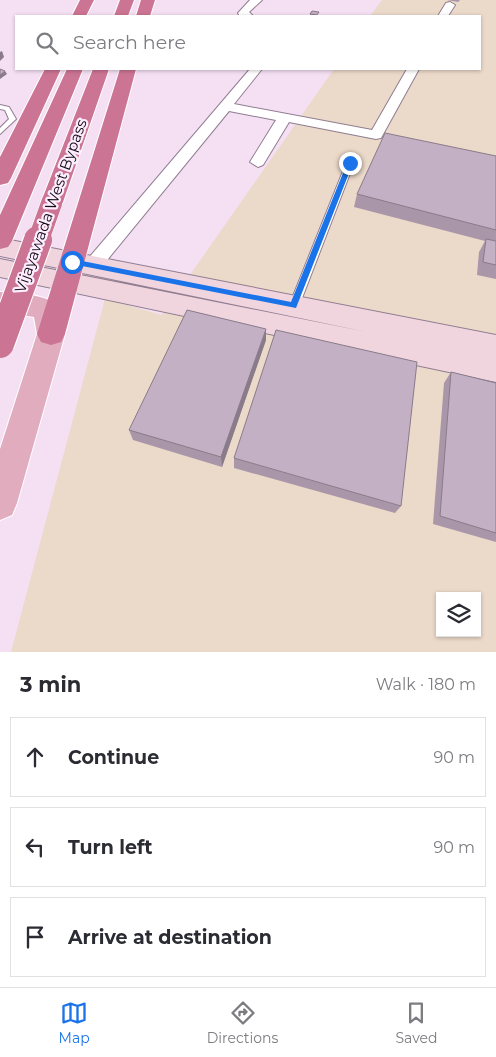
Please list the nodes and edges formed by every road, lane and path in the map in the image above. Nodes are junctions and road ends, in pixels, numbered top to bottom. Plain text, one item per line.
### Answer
1 (87, 0) edge
2 (127, 0) edge
3 (148, 0) edge
4 (257, 0) edge
5 (450, 5) dead end
6 (80, 15) edge
7 (120, 15) edge
8 (143, 15) edge
9 (246, 15) edge
10 (444, 15) edge
11 (53, 70) edge
12 (75, 70) edge
13 (101, 70) edge
14 (128, 70) edge
15 (255, 70) edge
16 (412, 70) edge
17 (225, 106) junction
18 (0, 107) edge
19 (285, 117) junction
20 (0, 132) edge
21 (258, 162) dead end
22 (350, 163) dead end
23 (0, 178) edge
24 (0, 241) edge
25 (0, 247) edge
26 (0, 268) edge
27 (77, 270) junction
28 (0, 302) edge
29 (294, 306) junction
30 (51, 334) junction
31 (0, 344) edge
32 (496, 347) edge
33 (496, 370) edge
34 (0, 503) edge

1 - 6 highway
2 - 7 highway
3 - 8 highway
4 - 9 street
5 - 10 street
11 - 23 highway
12 - 24 highway, Vijayawada West Bypass
13 - 31 highway, Vijayawada West Bypass, bridge
14 - 27 highway
15 - 17 street
16 - 19 street
17 - 19 street
17 - 27 street
18 - 20 lane
19 - 21 street
22 - 29 lane
25 - 27 street
26 - 27 street
27 - 29 street
27 - 30 highway
27 - 33 street
28 - 30 main road
29 - 32 street
30 - 34 main road

